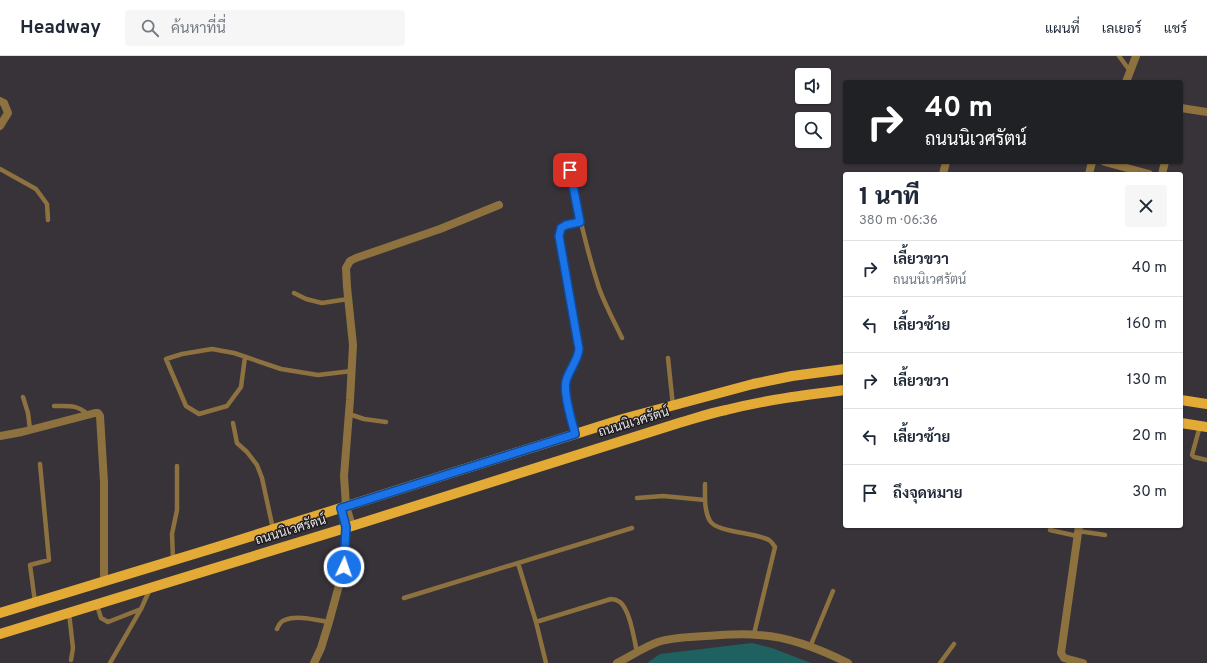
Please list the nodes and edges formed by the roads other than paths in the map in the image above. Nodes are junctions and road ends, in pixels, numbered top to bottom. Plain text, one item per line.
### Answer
1 (1119, 56) edge
2 (1136, 56) edge
3 (1130, 71) junction
4 (1127, 80) edge
5 (0, 101) edge
6 (1183, 108) edge
7 (1207, 112) edge
8 (0, 126) edge
9 (567, 158) dead end
10 (1113, 164) edge
11 (0, 169) edge
12 (1142, 172) edge
13 (499, 206) dead end
14 (48, 220) dead end
15 (580, 222) junction
16 (294, 293) dead end
17 (348, 299) junction
18 (622, 338) dead end
19 (246, 357) junction
20 (668, 358) dead end
21 (843, 369) edge
22 (352, 371) junction
23 (843, 390) edge
24 (23, 397) dead end
25 (1183, 400) edge
26 (1207, 404) edge
27 (54, 406) dead end
28 (673, 406) junction
29 (349, 414) junction
30 (89, 415) junction
31 (386, 422) dead end
32 (233, 423) dead end
33 (1183, 423) edge
34 (1204, 427) edge
35 (30, 429) junction
36 (575, 434) junction
37 (0, 436) edge
38 (1207, 460) edge
39 (40, 464) dead end
40 (177, 466) dead end
41 (705, 484) dead end
42 (637, 498) dead end
43 (705, 500) junction
44 (343, 507) junction
45 (349, 527) junction
46 (273, 528) junction
47 (632, 528) dead end
48 (1050, 530) dead end
49 (1078, 531) edge
50 (1105, 535) dead end
51 (173, 559) junction
52 (518, 563) junction
53 (104, 581) junction
54 (151, 588) junction
55 (833, 591) dead end
56 (404, 598) dead end
57 (35, 602) junction
58 (96, 605) junction
59 (141, 608) junction
60 (0, 613) edge
61 (69, 613) junction
62 (329, 622) junction
63 (536, 622) junction
64 (276, 629) dead end
65 (0, 634) edge
66 (754, 634) junction
67 (954, 644) dead end
68 (810, 647) junction
69 (637, 652) junction
70 (71, 660) dead end
71 (110, 663) edge
72 (314, 663) edge
73 (546, 663) edge
74 (618, 663) edge
75 (848, 663) edge
76 (940, 663) edge
77 (1083, 663) edge

1 - 3 lane
2 - 3 street
3 - 4 street
5 - 8 street
6 - 7 street
9 - 15 lane
10 - 12 street
11 - 14 lane
13 - 17 street
15 - 18 lane
15 - 36 lane
16 - 17 lane
17 - 22 street
19 - 19 lane
19 - 22 lane
20 - 28 lane
21 - 28 main road, ถนนนิเวศรัตน์
22 - 29 street
23 - 45 main road, ถนนนิเวศรัตน์
24 - 35 lane
25 - 26 main road
27 - 30 lane
28 - 36 main road, ถนนนิเวศรัตน์
29 - 31 lane
29 - 44 street
30 - 35 street
30 - 53 street
32 - 46 lane
33 - 34 main road
34 - 38 lane
35 - 37 street
36 - 44 main road, ถนนนิเวศรัตน์
39 - 57 lane
40 - 51 lane
41 - 43 lane
42 - 43 lane
43 - 66 lane
44 - 45 street
44 - 46 main road, ถนนนิเวศรัตน์
45 - 54 main road, ถนนนิเวศรัตน์
45 - 62 street
46 - 51 main road, ถนนนิเวศรัตน์
47 - 52 lane
48 - 49 lane
49 - 50 lane
49 - 77 street
51 - 53 main road, ถนนนิเวศรัตน์
52 - 56 lane
52 - 63 lane
53 - 57 main road, ถนนนิเวศรัตน์
54 - 58 main road, ถนนนิเวศรัตน์
54 - 59 lane
55 - 68 lane
57 - 60 main road, ถนนนิเวศรัตน์
58 - 59 lane
58 - 61 main road, ถนนนิเวศรัตน์
59 - 71 lane
61 - 65 main road, ถนนนิเวศรัตน์
61 - 70 lane
62 - 64 lane
62 - 72 street
63 - 69 lane
63 - 73 lane
66 - 68 street
66 - 69 street
67 - 76 lane
68 - 75 street
69 - 74 street

